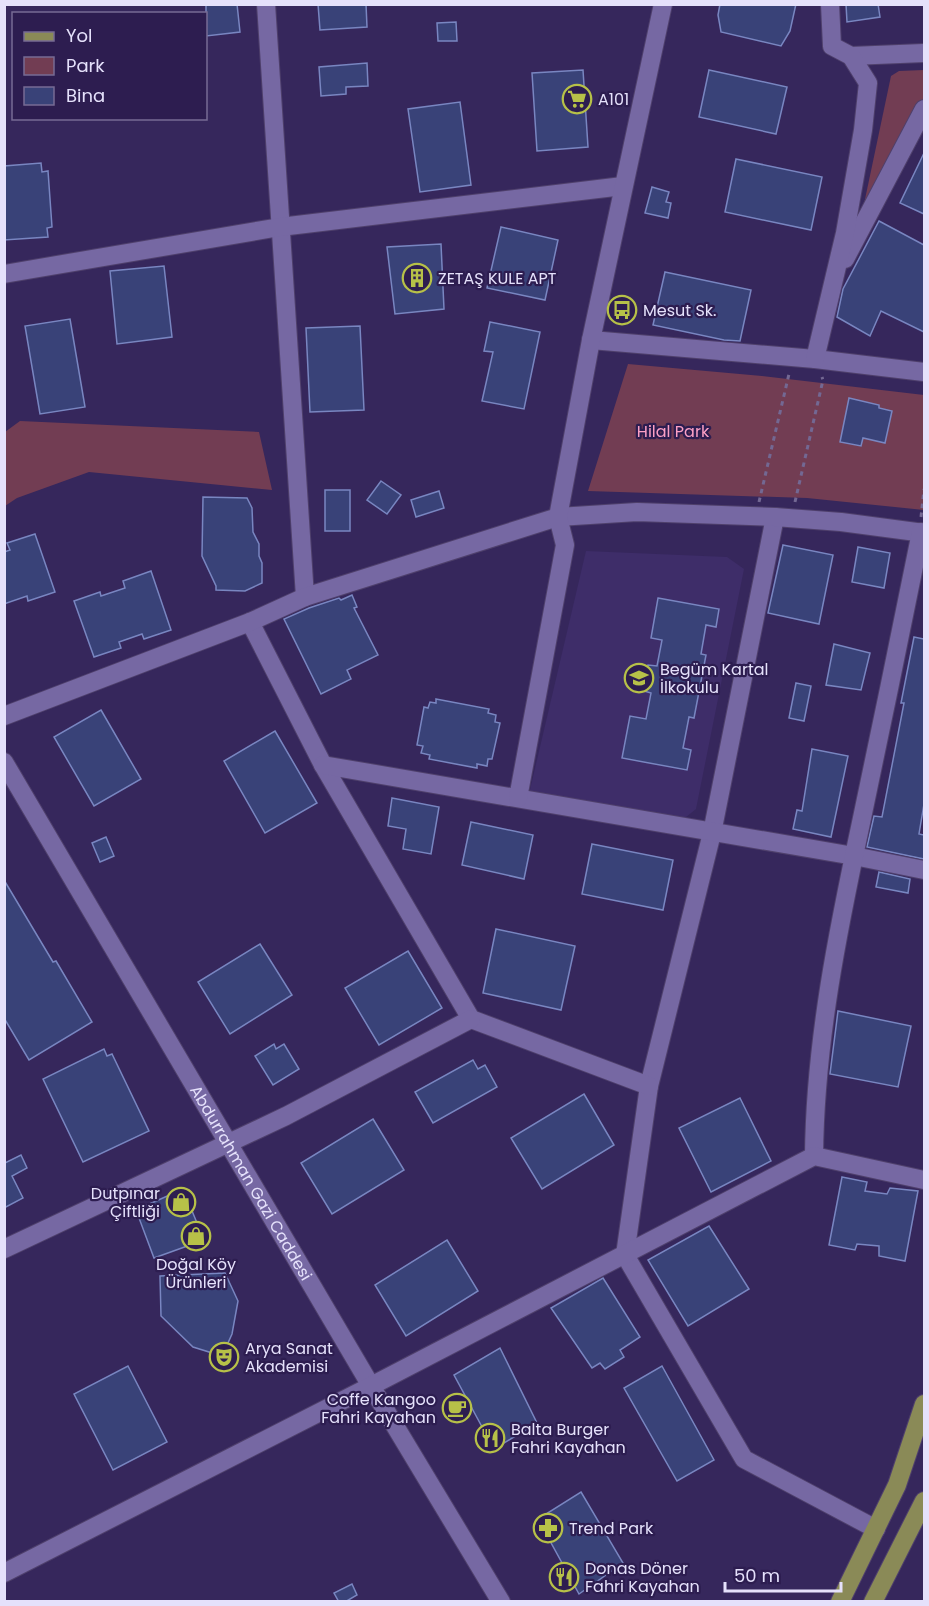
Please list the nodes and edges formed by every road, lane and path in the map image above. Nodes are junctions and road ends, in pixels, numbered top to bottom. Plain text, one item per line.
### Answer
1 (266, 4) edge
2 (663, 4) edge
3 (830, 4) edge
4 (924, 53) edge
5 (851, 56) junction
6 (924, 109) edge
7 (623, 186) junction
8 (280, 227) junction
9 (4, 274) edge
10 (834, 281) junction
11 (591, 340) junction
12 (815, 359) junction
13 (924, 372) edge
14 (924, 489) edge
15 (755, 516) junction
16 (558, 517) junction
17 (783, 518) junction
18 (923, 532) edge
19 (305, 597) junction
20 (250, 622) junction
21 (4, 716) edge
22 (4, 762) edge
23 (323, 765) junction
24 (518, 798) junction
25 (712, 833) junction
26 (854, 856) junction
27 (924, 870) edge
28 (471, 1020) junction
29 (649, 1086) junction
30 (230, 1143) junction
31 (814, 1156) junction
32 (924, 1180) edge
33 (4, 1249) edge
34 (625, 1255) junction
35 (372, 1386) junction
36 (924, 1404) edge
37 (924, 1504) edge
38 (876, 1529) junction
39 (4, 1573) edge
40 (501, 1602) edge
41 (840, 1602) edge
42 (873, 1602) edge

1 - 8 street
2 - 7 street
3 - 5 street
4 - 5 street
5 - 10 street
6 - 10 street
7 - 8 street
7 - 11 street
8 - 9 street
8 - 19 street
10 - 12 street
11 - 12 street
11 - 16 street
12 - 13 street
12 - 15 path
12 - 17 path
14 - 18 path
15 - 16 street
15 - 17 street
16 - 19 street
16 - 24 street
17 - 18 street
17 - 25 street
18 - 26 street
19 - 20 street
20 - 21 street
20 - 23 street
22 - 30 street, Abdurrahman Gazi Caddesi
23 - 24 street
23 - 28 street
24 - 25 street
25 - 26 street
25 - 29 street
26 - 27 street
26 - 31 street
28 - 29 street
28 - 30 street
29 - 34 street
30 - 33 street
30 - 35 street, Abdurrahman Gazi Caddesi
31 - 32 street
31 - 34 street
34 - 35 street
34 - 38 street
35 - 39 street
35 - 40 street, Abdurrahman Gazi Caddesi
36 - 38 main road
37 - 42 main road
38 - 41 main road

